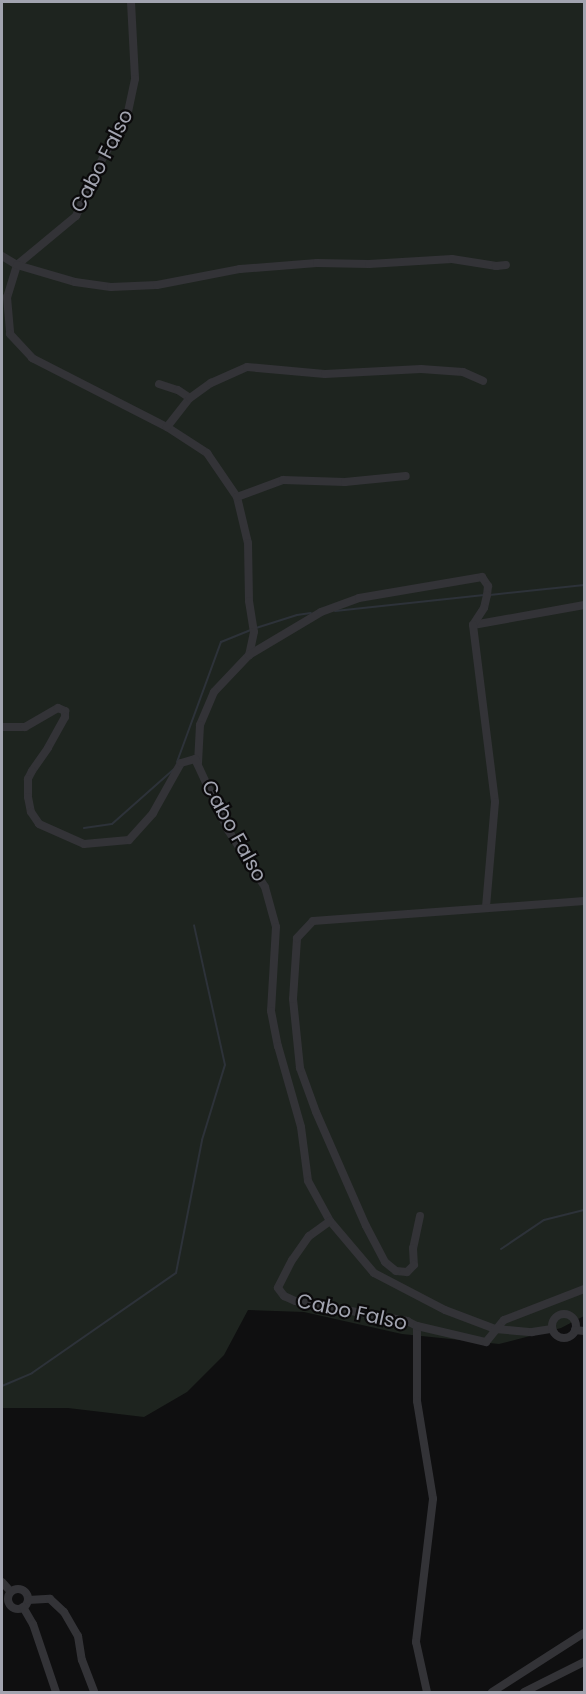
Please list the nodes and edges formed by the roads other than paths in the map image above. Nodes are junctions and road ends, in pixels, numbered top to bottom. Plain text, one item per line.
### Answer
1 (131, 2) edge
2 (2, 256) edge
3 (18, 265) junction
4 (506, 265) dead end
5 (483, 381) dead end
6 (159, 384) dead end
7 (190, 398) junction
8 (167, 427) junction
9 (406, 476) dead end
10 (237, 497) junction
11 (585, 605) edge
12 (473, 625) junction
13 (254, 632) junction
14 (272, 640) junction
15 (249, 655) junction
16 (2, 727) edge
17 (198, 763) junction
18 (585, 901) edge
19 (486, 908) junction
20 (420, 1216) dead end
21 (330, 1221) junction
22 (585, 1289) edge
23 (574, 1319) junction
24 (585, 1319) edge
25 (417, 1326) junction
26 (495, 1329) junction
27 (552, 1329) junction
28 (580, 1330) edge
29 (2, 1582) edge
30 (11, 1592) junction
31 (26, 1604) junction
32 (6, 1605) edge
33 (585, 1633) edge
34 (585, 1662) edge
35 (56, 1692) edge
36 (94, 1692) edge
37 (427, 1692) edge
38 (492, 1692) edge
39 (524, 1692) edge

1 - 3 street, Cabo Falso
2 - 3 street
3 - 4 street
3 - 8 street
5 - 7 street
6 - 7 street
7 - 8 street
8 - 10 street
9 - 10 street
10 - 13 street
11 - 12 street
12 - 14 street, Cabo Falso
12 - 19 street
13 - 14 street
13 - 15 street
14 - 15 street, Cabo Falso
15 - 17 street, Cabo Falso
16 - 17 street, Cabo Falso
17 - 21 street, Cabo Falso
18 - 19 street
19 - 20 street
21 - 25 street, Cabo Falso
21 - 26 street
22 - 26 street
23 - 24 street
23 - 27 street
23 - 28 street
25 - 26 street
25 - 37 street, Cabo Falso
26 - 27 street
27 - 28 street
29 - 30 street
30 - 31 street
30 - 32 street
31 - 32 street
31 - 35 street
31 - 36 street
33 - 38 street
34 - 39 street

